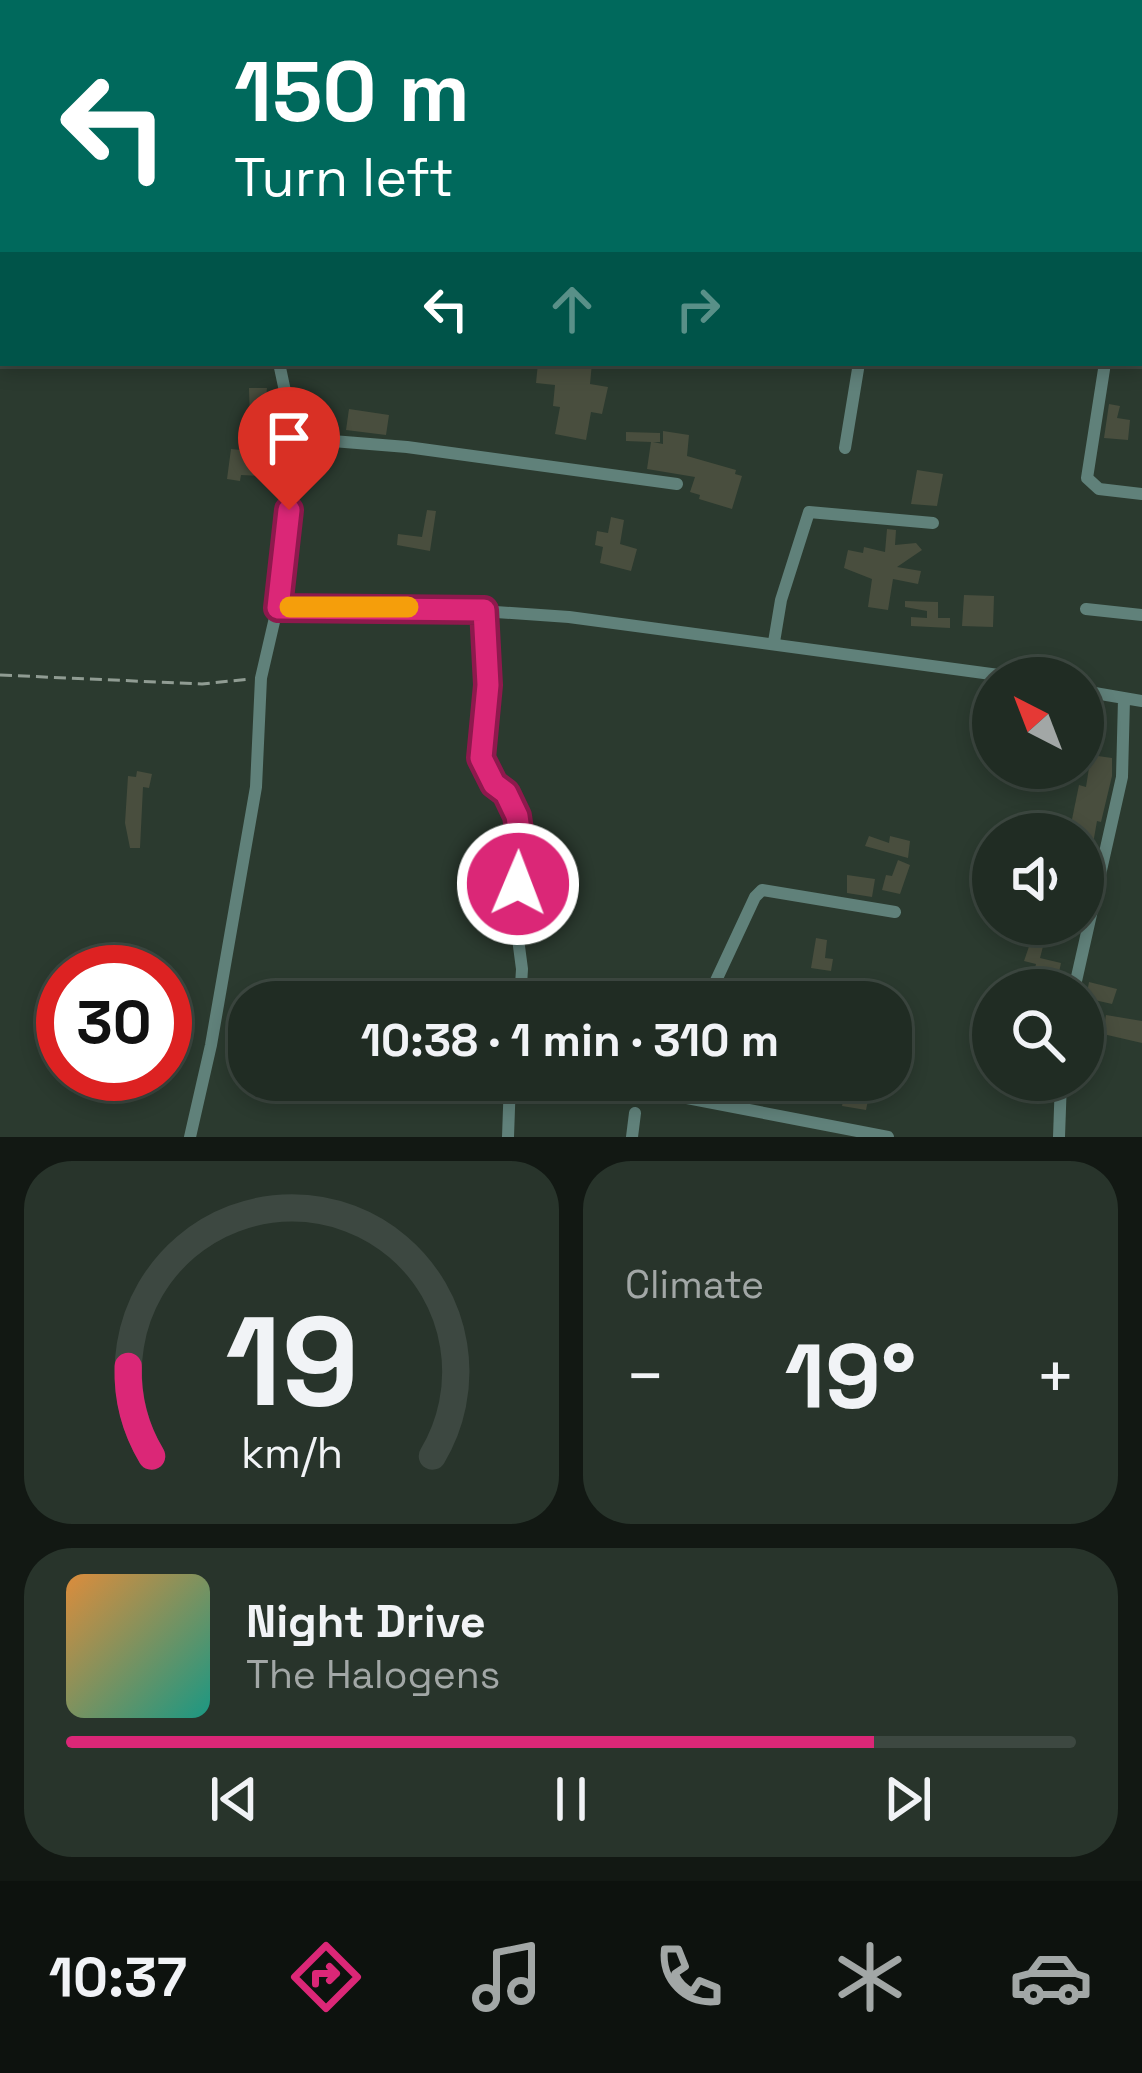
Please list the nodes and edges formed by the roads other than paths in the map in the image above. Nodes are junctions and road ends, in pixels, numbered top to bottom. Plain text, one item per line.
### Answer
1 (280, 366) edge
2 (859, 366) edge
3 (1105, 366) edge
4 (295, 438) junction
5 (845, 448) dead end
6 (677, 484) dead end
7 (1142, 494) edge
8 (933, 523) dead end
9 (278, 608) junction
10 (1086, 609) dead end
11 (484, 610) junction
12 (1142, 615) edge
13 (774, 642) junction
14 (972, 671) edge
15 (1104, 695) edge
16 (1124, 699) junction
17 (1142, 701) edge
18 (895, 912) dead end
19 (1079, 969) edge
20 (521, 981) edge
21 (716, 981) edge
22 (509, 1101) edge
23 (702, 1101) edge
24 (1060, 1101) edge
25 (635, 1113) dead end
26 (870, 1135) edge
27 (190, 1137) edge
28 (508, 1137) edge
29 (632, 1137) edge
30 (888, 1137) edge
31 (1059, 1137) edge

1 - 4 street
2 - 5 street
3 - 7 street
4 - 6 street
4 - 9 street
8 - 13 street
9 - 11 street
9 - 27 street
10 - 12 street
11 - 13 street
11 - 20 street
13 - 14 street
15 - 16 street
16 - 17 street
16 - 19 street
18 - 21 street
22 - 28 street
23 - 26 street
24 - 31 street
25 - 29 street
26 - 30 street

